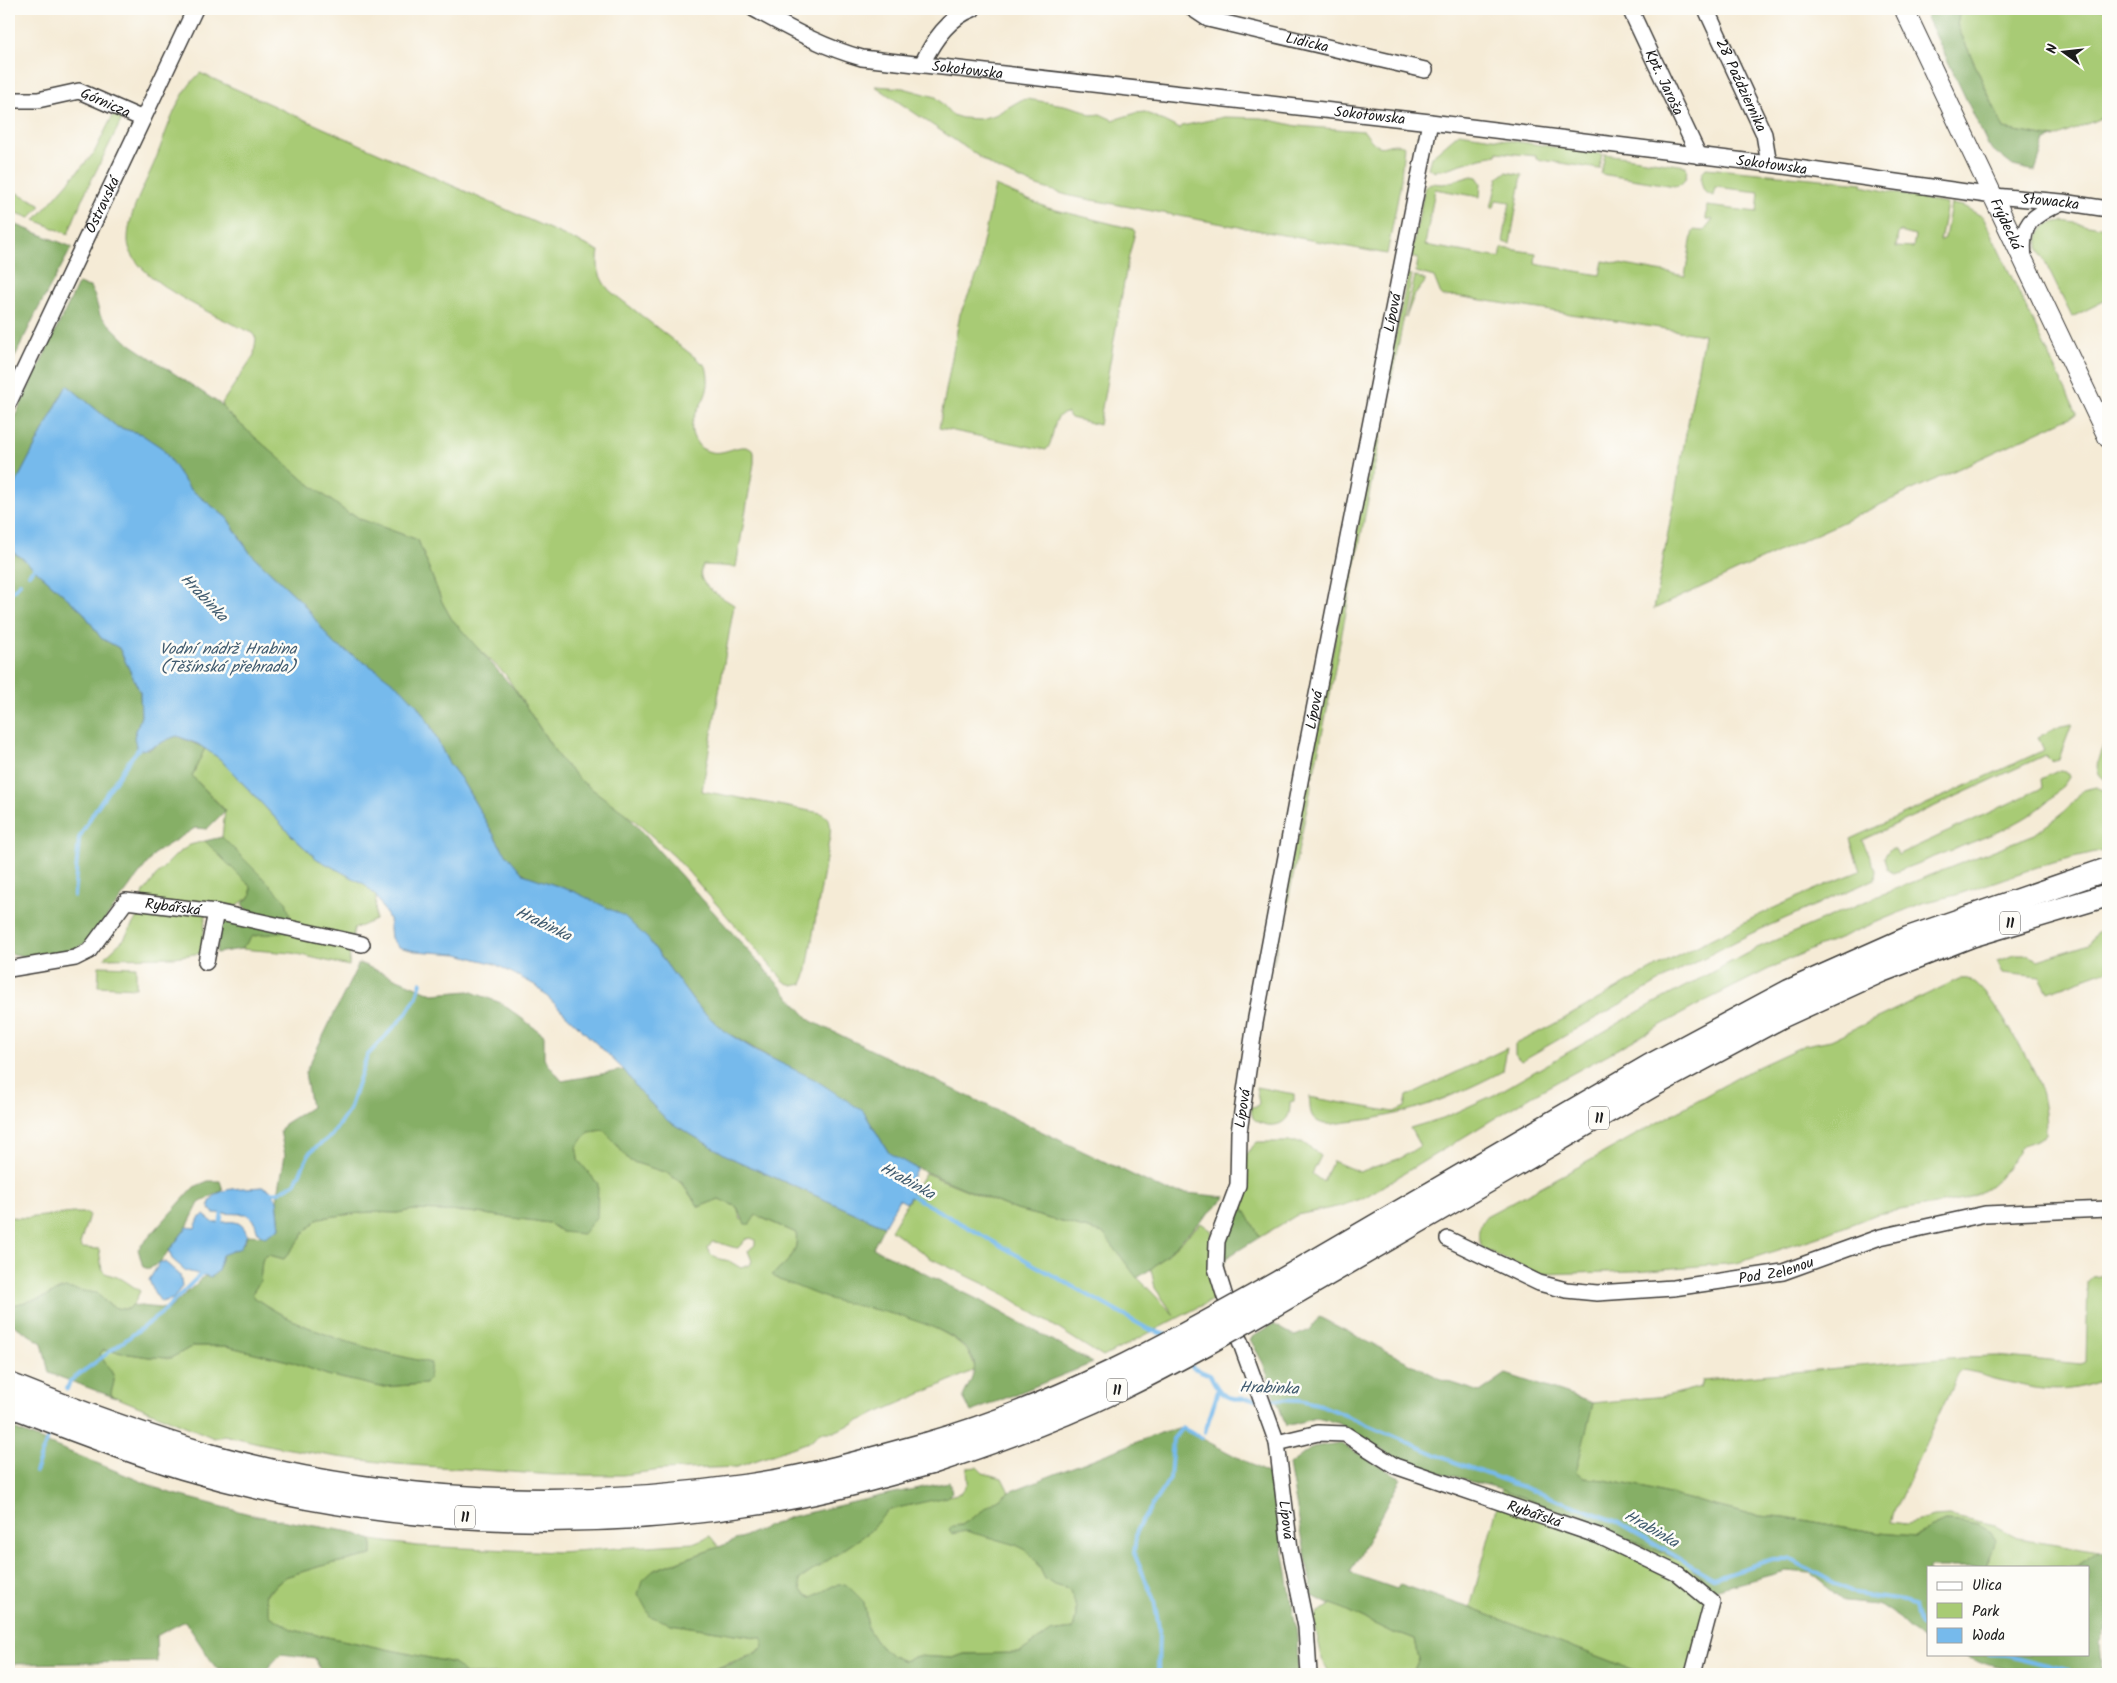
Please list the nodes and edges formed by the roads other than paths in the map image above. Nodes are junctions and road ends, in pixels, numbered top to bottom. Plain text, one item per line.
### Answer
1 (195, 9) edge
2 (754, 9) edge
3 (974, 9) edge
4 (1192, 9) edge
5 (1630, 9) edge
6 (1706, 9) edge
7 (1904, 9) edge
8 (922, 64) junction
9 (1425, 70) dead end
10 (9, 100) edge
11 (143, 119) junction
12 (1430, 122) junction
13 (1699, 156) junction
14 (1769, 164) junction
15 (1994, 196) junction
16 (2062, 202) junction
17 (2108, 209) edge
18 (2024, 262) junction
19 (9, 402) edge
20 (2108, 438) edge
21 (2108, 868) edge
22 (2108, 875) edge
23 (2042, 893) junction
24 (2108, 895) edge
25 (216, 912) junction
26 (362, 944) dead end
27 (206, 962) dead end
28 (9, 969) edge
29 (2108, 1210) edge
30 (1448, 1239) dead end
31 (1287, 1288) junction
32 (1225, 1297) dead end
33 (1240, 1340) dead end
34 (9, 1384) edge
35 (9, 1405) edge
36 (1277, 1443) junction
37 (929, 1453) junction
38 (1309, 1674) edge
39 (1693, 1674) edge

1 - 11 street, Ostravská
2 - 8 street, Sokołowska
3 - 8 street
4 - 9 street, Lidicka
5 - 13 street, Kpt. Jaroša
6 - 14 street, 28 Października
7 - 15 main road, Frýdecká
8 - 12 street, Sokołowska
10 - 11 street, Górnicza
11 - 19 street, Ostravská
12 - 13 street, Sokołowska
12 - 32 street, Lípová
13 - 14 street, Sokołowska
14 - 15 street, Sokołowska
15 - 16 street, Słowacka
15 - 18 main road, Frýdecká
16 - 17 street, Słowacka
16 - 18 street
18 - 20 main road, Frýdecká
21 - 23 highway
22 - 23 highway, 11
23 - 31 highway, 11
24 - 31 highway, 11
25 - 26 street, Rybářská
25 - 27 street
25 - 28 street, Rybářská
29 - 30 street, Pod Zelenou
31 - 37 highway, 11, bridge
33 - 36 street, Lípová
34 - 37 highway, 11
35 - 37 highway, 11
36 - 38 street, Lípová
36 - 39 street, Rybářská

